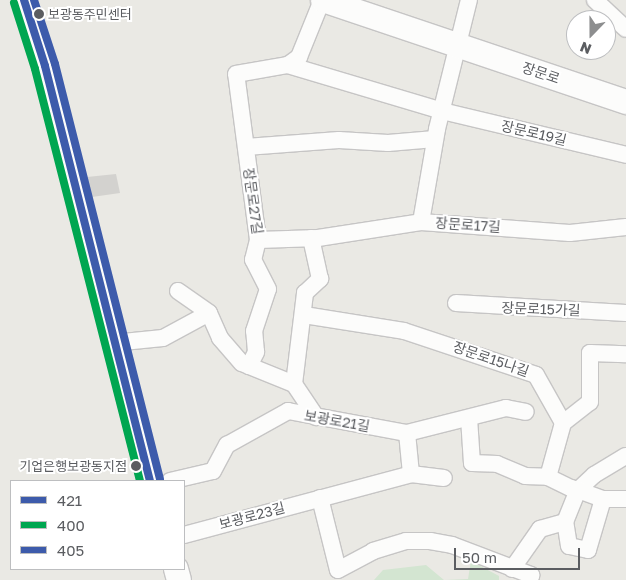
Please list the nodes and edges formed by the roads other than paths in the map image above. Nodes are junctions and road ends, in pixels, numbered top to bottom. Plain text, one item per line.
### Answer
1 (24, 0) edge
2 (322, 0) edge
3 (469, 0) edge
4 (595, 0) edge
5 (368, 7) edge
6 (624, 22) edge
7 (456, 44) junction
8 (288, 65) junction
9 (626, 102) edge
10 (442, 111) junction
11 (435, 139) junction
12 (246, 147) junction
13 (626, 155) edge
14 (421, 222) junction
15 (626, 226) edge
16 (311, 238) junction
17 (258, 240) junction
18 (178, 291) dead end
19 (456, 303) dead end
20 (626, 312) edge
21 (208, 313) junction
22 (304, 315) junction
23 (113, 343) junction
24 (626, 354) edge
25 (250, 366) junction
26 (294, 384) junction
27 (526, 412) dead end
28 (316, 416) junction
29 (468, 418) junction
30 (563, 423) junction
31 (407, 433) junction
32 (626, 456) edge
33 (411, 474) junction
34 (548, 477) junction
35 (444, 478) dead end
36 (150, 480) edge
37 (174, 480) edge
38 (578, 490) junction
39 (320, 498) junction
40 (603, 499) junction
41 (626, 499) edge
42 (565, 522) junction
43 (185, 535) edge
44 (512, 570) junction
45 (339, 575) edge
46 (530, 580) edge

1 - 23 main road
2 - 5 main road, 장문로
2 - 8 street
3 - 7 street
4 - 6 street
5 - 7 main road, 장문로
7 - 9 main road, 장문로
7 - 10 street
8 - 10 street, 장문로19길
8 - 12 street, 장문로27길
10 - 11 street
10 - 13 street, 장문로19길
11 - 12 street, 장문로27길
11 - 14 street
12 - 17 street, 장문로27길
14 - 15 street, 장문로17길
14 - 16 street, 장문로17길
16 - 17 street, 장문로17길
16 - 22 street
17 - 25 street, 장문로27길
18 - 21 street
19 - 20 street, 장문로15가길
21 - 23 street
21 - 25 street
22 - 26 street
22 - 30 street, 장문로15나길
23 - 36 main road
24 - 30 street
25 - 26 street
26 - 28 street
27 - 29 street, 보광로21길
28 - 31 street, 보광로21길
28 - 37 street, 보광로21길
29 - 31 street, 보광로21길
29 - 34 street
30 - 34 street
31 - 33 street
32 - 38 street
33 - 35 street, 보광로23길
33 - 39 street, 보광로23길
34 - 38 street
38 - 40 street
38 - 42 street
39 - 43 street, 보광로23길
39 - 45 street
40 - 41 street
40 - 42 street
42 - 44 street
44 - 45 street
44 - 46 street

